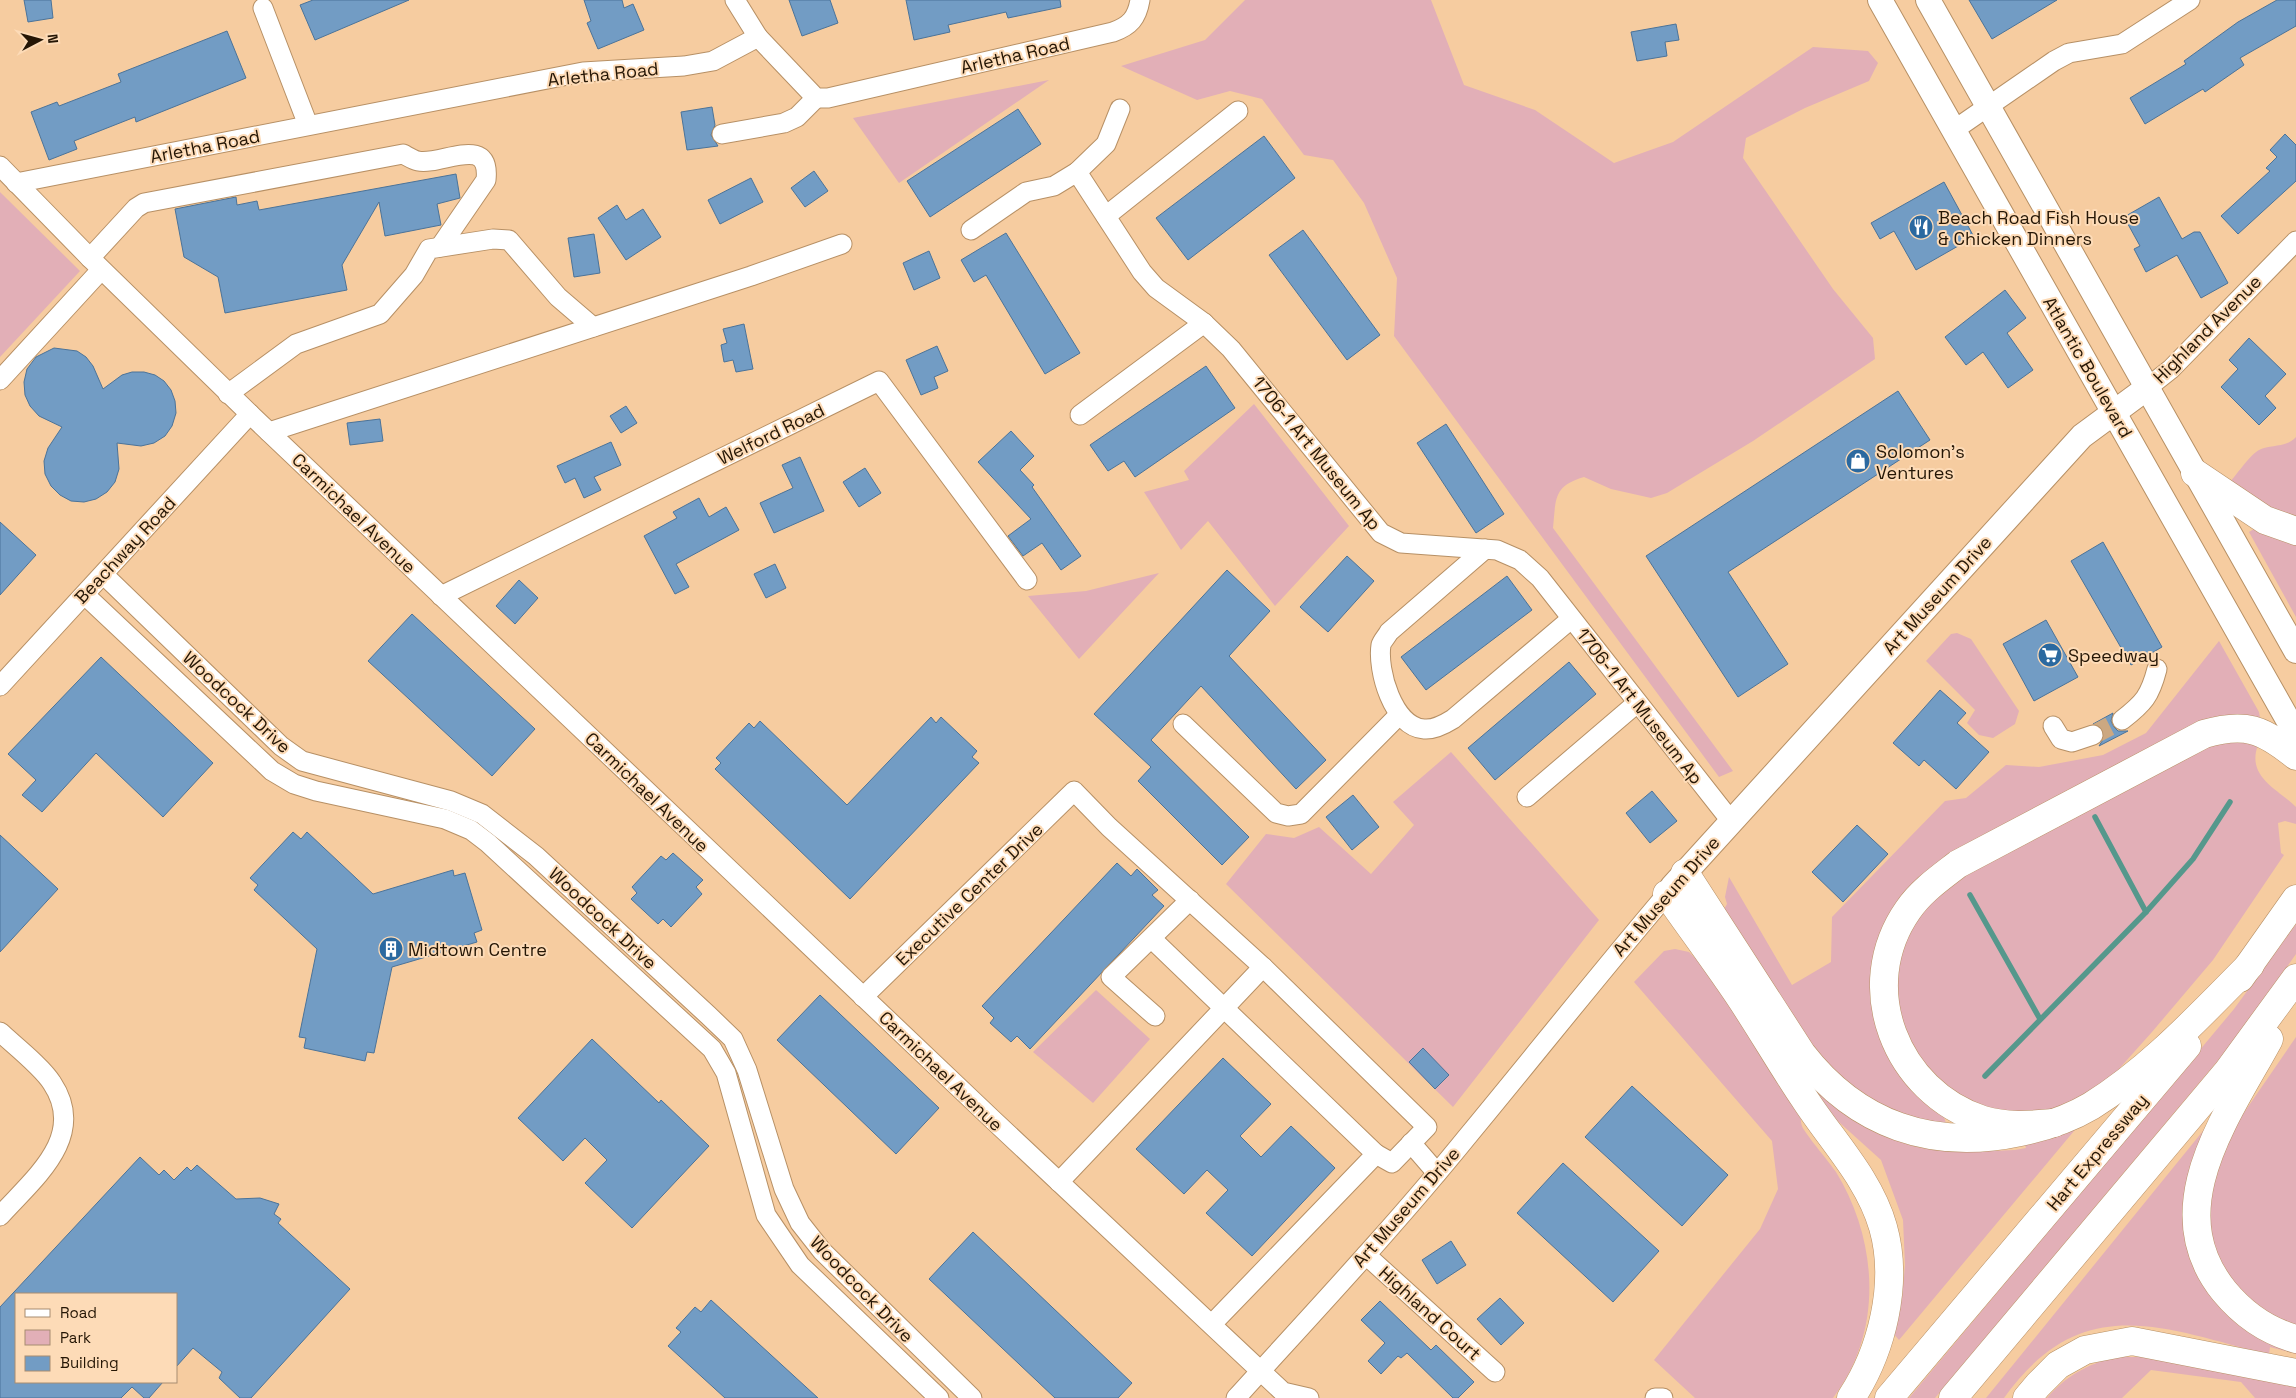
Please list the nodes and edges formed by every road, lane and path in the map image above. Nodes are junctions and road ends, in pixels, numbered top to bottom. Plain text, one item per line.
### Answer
1 (735, 0) edge
2 (1140, 0) edge
3 (1880, 0) edge
4 (1928, 0) edge
5 (2190, 0) edge
6 (263, 8) dead end
7 (758, 37) junction
8 (816, 98) junction
9 (1988, 106) junction
10 (1120, 109) dead end
11 (1238, 111) dead end
12 (308, 125) junction
13 (1954, 130) junction
14 (722, 134) dead end
15 (0, 166) edge
16 (1076, 172) junction
17 (16, 183) junction
18 (1106, 216) junction
19 (972, 230) dead end
20 (2296, 241) edge
21 (842, 244) dead end
22 (440, 248) junction
23 (96, 264) junction
24 (1204, 323) junction
25 (593, 327) junction
26 (0, 380) edge
27 (2147, 388) junction
28 (228, 394) junction
29 (2114, 412) junction
30 (250, 414) junction
31 (1080, 415) dead end
32 (269, 432) junction
33 (2195, 473) junction
34 (2296, 531) edge
35 (1485, 549) junction
36 (104, 575) junction
37 (1027, 580) dead end
38 (85, 595) junction
39 (441, 596) junction
40 (1571, 619) junction
41 (2296, 651) edge
42 (2157, 669) dead end
43 (0, 686) edge
44 (1638, 703) junction
45 (1399, 716) junction
46 (2122, 720) tunnel mouth
47 (1183, 724) dead end
48 (2054, 726) dead end
49 (2296, 734) edge
50 (2093, 735) tunnel mouth
51 (2296, 756) edge
52 (1526, 797) dead end
53 (1731, 821) junction
54 (1685, 872) junction
55 (1666, 894) junction
56 (2296, 899) edge
57 (1190, 900) junction
58 (1152, 939) junction
59 (2250, 965) junction
60 (1263, 967) junction
61 (2296, 978) edge
62 (2296, 989) edge
63 (863, 997) junction
64 (1224, 1008) junction
65 (1155, 1016) dead end
66 (0, 1032) edge
67 (2054, 1123) junction
68 (1411, 1143) junction
69 (1376, 1154) junction
70 (1436, 1173) junction
71 (1059, 1182) junction
72 (0, 1216) edge
73 (1366, 1255) junction
74 (1212, 1324) junction
75 (2296, 1339) edge
76 (1261, 1370) junction
77 (1495, 1372) dead end
78 (2296, 1374) edge
79 (939, 1398) edge
80 (972, 1398) edge
81 (1236, 1398) edge
82 (1309, 1398) edge
83 (1656, 1398) edge
84 (1663, 1398) edge
85 (1852, 1398) edge
86 (1890, 1398) edge
87 (1952, 1398) edge
88 (2027, 1398) edge

1 - 7 street
2 - 8 street, Arletha Road
3 - 13 main road, Atlantic Boulevard
4 - 9 main road
5 - 9 street
6 - 12 street
7 - 8 street
7 - 12 street, Arletha Road
8 - 14 street
9 - 13 street
9 - 27 main road
10 - 16 street
11 - 18 street
12 - 17 street, Arletha Road
13 - 29 main road, Atlantic Boulevard
15 - 17 street, Carmichael Avenue
16 - 18 street, 1706-1 Art Museum Ap
16 - 19 street
17 - 23 street, Carmichael Avenue
18 - 24 street, 1706-1 Art Museum Ap
20 - 27 street, Highland Avenue
21 - 25 street
22 - 23 street
22 - 25 street
22 - 28 street
23 - 26 street
23 - 28 street, Carmichael Avenue
24 - 31 street
24 - 35 street, 1706-1 Art Museum Ap
25 - 32 street
27 - 29 main road, Highland Avenue
27 - 33 main road
28 - 30 street, Carmichael Avenue
29 - 49 main road, Atlantic Boulevard
29 - 53 main road, Art Museum Drive
30 - 32 street, Carmichael Avenue
30 - 36 street, Beachway Road
32 - 39 street, Carmichael Avenue
33 - 34 highway
33 - 41 main road
35 - 40 street, 1706-1 Art Museum Ap
35 - 45 street
36 - 38 street, Beachway Road
36 - 80 street, Woodcock Drive
37 - 39 street, Welford Road
38 - 43 street, Beachway Road
38 - 79 street, Woodcock Drive
39 - 63 street, Carmichael Avenue
40 - 44 street, 1706-1 Art Museum Ap
40 - 45 street
42 - 46 street
44 - 52 street
44 - 53 street, 1706-1 Art Museum Ap
45 - 47 street
48 - 50 street
51 - 67 highway
53 - 54 main road, Art Museum Drive
54 - 55 main road, Art Museum Drive
54 - 67 highway
55 - 70 street, Art Museum Drive
55 - 85 highway
56 - 59 highway, Hart Expressway
57 - 58 street
57 - 60 street
57 - 63 street, Executive Center Drive
58 - 64 street
58 - 65 street
59 - 67 highway
59 - 86 highway, Hart Expressway
60 - 64 street
60 - 68 street
61 - 87 highway
62 - 75 highway
63 - 71 street, Carmichael Avenue
64 - 69 street
64 - 71 street
66 - 72 street
68 - 69 street
68 - 70 street
69 - 74 street
70 - 73 street, Art Museum Drive
71 - 74 street, Carmichael Avenue
73 - 76 street, Art Museum Drive
73 - 77 street, Highland Court
74 - 76 street, Carmichael Avenue
76 - 81 street, Art Museum Drive
76 - 82 street, Carmichael Avenue
78 - 88 highway
83 - 84 street

